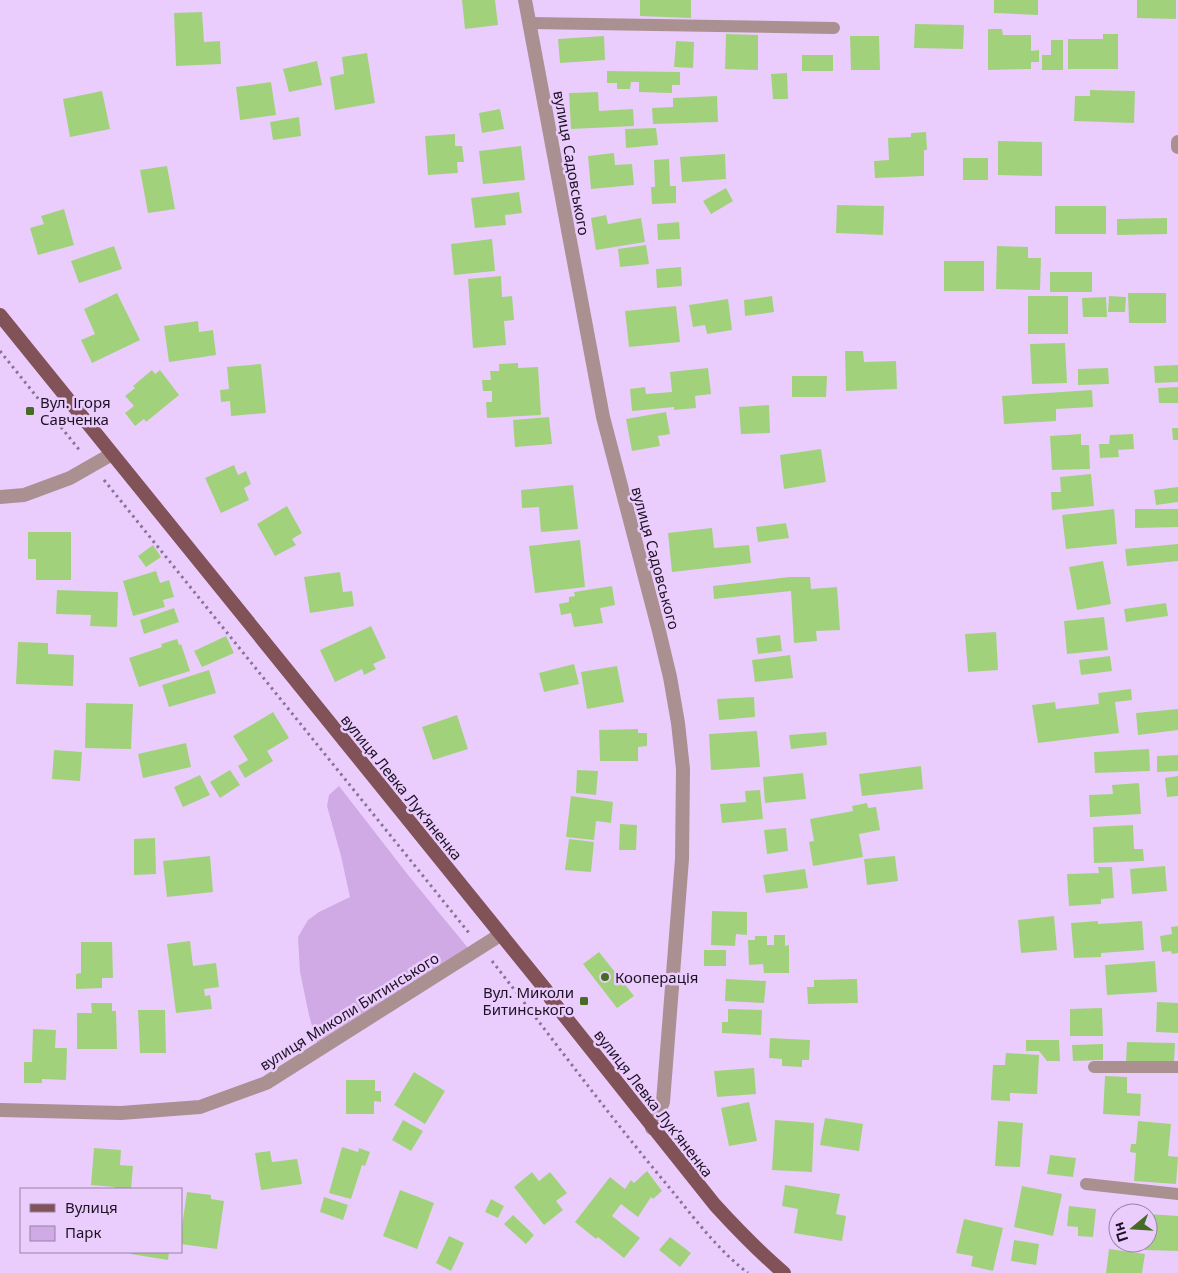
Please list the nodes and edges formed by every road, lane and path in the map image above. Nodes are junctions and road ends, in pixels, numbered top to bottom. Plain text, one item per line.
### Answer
1 (525, 0) edge
2 (530, 23) junction
3 (834, 28) dead end
4 (1178, 142) edge
5 (1178, 146) edge
6 (0, 315) edge
7 (0, 352) edge
8 (112, 454) junction
9 (92, 465) junction
10 (0, 497) edge
11 (500, 935) junction
12 (481, 947) junction
13 (1094, 1067) dead end
14 (1178, 1067) edge
15 (0, 1110) edge
16 (652, 1128) junction
17 (1086, 1184) dead end
18 (1178, 1194) edge
19 (748, 1273) edge
20 (784, 1273) edge

1 - 2 street, вулиця Садовського
2 - 3 lane
2 - 16 street, вулиця Садовського
4 - 5 street
6 - 8 main road, вулиця Левка Лукʼяненка
7 - 9 path
8 - 9 street
8 - 11 main road, вулиця Левка Лукʼяненка
9 - 10 street
9 - 12 path
11 - 12 street, вулиця Миколи Битинського
11 - 16 main road, вулиця Левка Лукʼяненка
12 - 15 street, вулиця Миколи Битинського
12 - 19 path
13 - 14 lane
16 - 20 main road, вулиця Левка Лукʼяненка
17 - 18 lane

